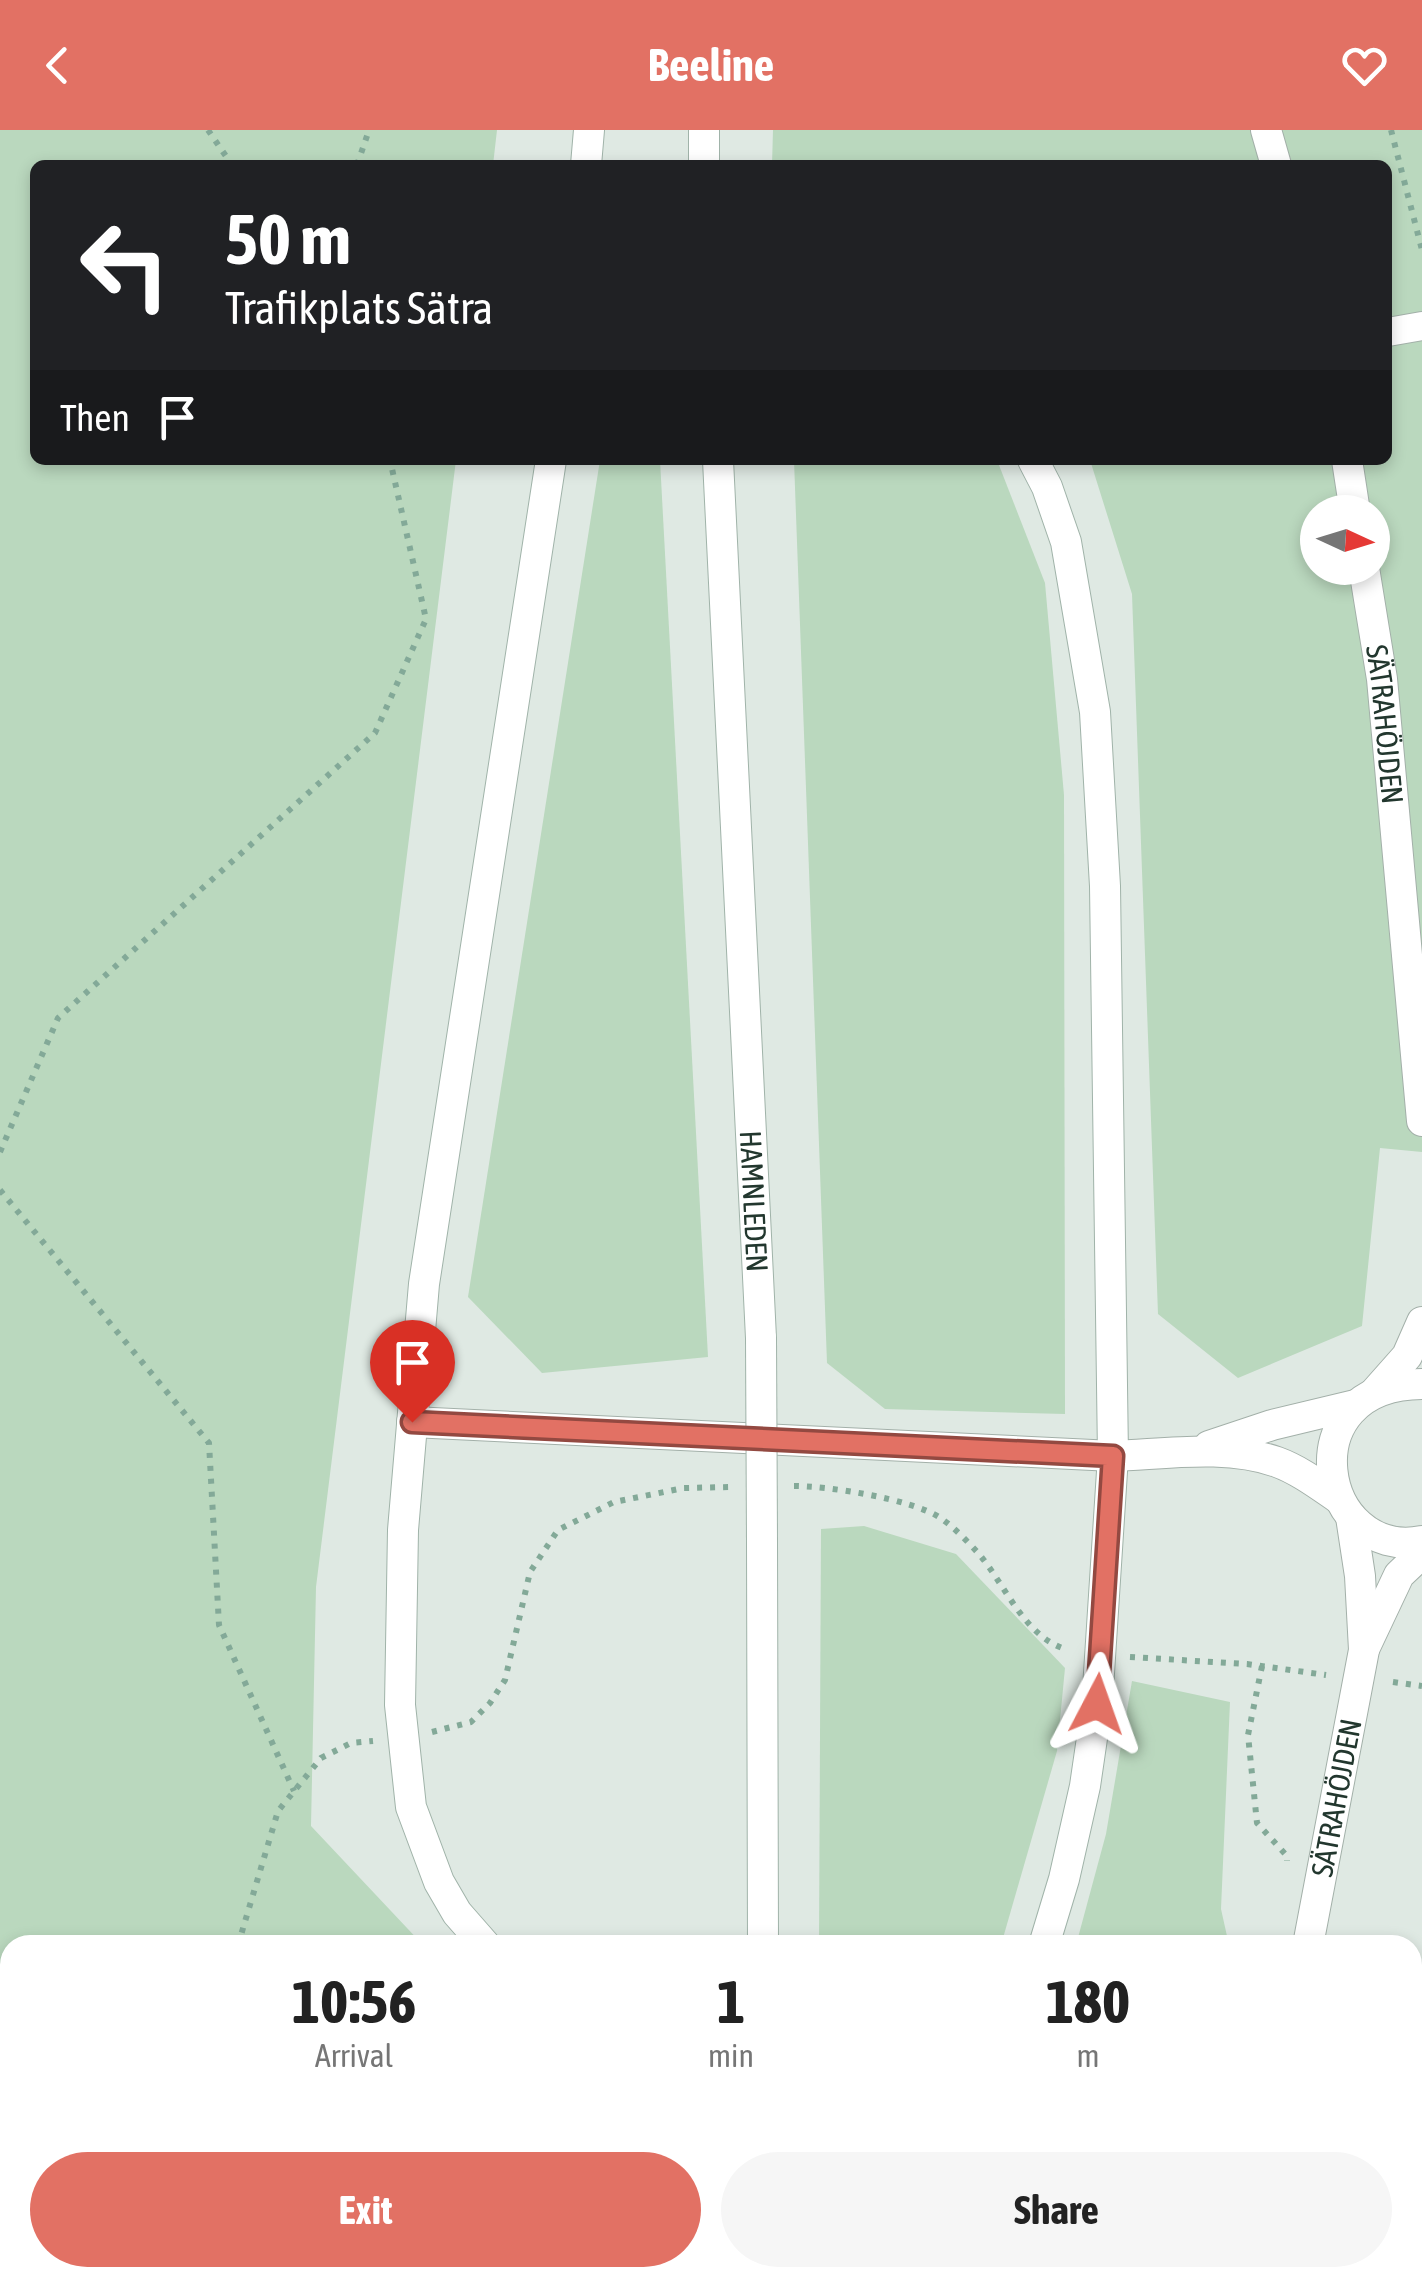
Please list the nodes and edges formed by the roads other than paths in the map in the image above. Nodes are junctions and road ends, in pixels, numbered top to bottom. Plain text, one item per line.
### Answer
1 (589, 130) edge
2 (704, 130) edge
3 (1266, 130) edge
4 (586, 160) edge
5 (704, 160) edge
6 (1275, 160) edge
7 (1422, 326) edge
8 (1392, 331) edge
9 (550, 465) edge
10 (718, 465) edge
11 (1035, 465) edge
12 (1348, 465) edge
13 (1352, 495) edge
14 (1367, 585) edge
15 (1422, 1120) edge
16 (1422, 1322) edge
17 (1422, 1384) edge
18 (1366, 1398) junction
19 (412, 1422) junction
20 (1190, 1452) junction
21 (1113, 1456) junction
22 (1345, 1507) junction
23 (1422, 1542) edge
24 (1422, 1553) edge
25 (1364, 1650) junction
26 (476, 1935) edge
27 (763, 1935) edge
28 (1047, 1935) edge
29 (1310, 1935) edge

1 - 4 main road
2 - 5 main road
3 - 6 main road
7 - 8 street
9 - 19 main road
10 - 27 main road, HAMNLEDEN, bridge
11 - 21 main road
12 - 13 main road
14 - 15 main road, SÄTRAHÖJDEN
16 - 18 main road
17 - 18 main road
18 - 20 main road
18 - 22 main road, SÄTRAHÖJDEN
19 - 21 main road
19 - 26 main road
20 - 21 main road
20 - 22 main road
21 - 28 main road
22 - 23 main road
22 - 25 main road, SÄTRAHÖJDEN
24 - 25 main road, SÄTRAHÖJDEN
25 - 29 main road, SÄTRAHÖJDEN

